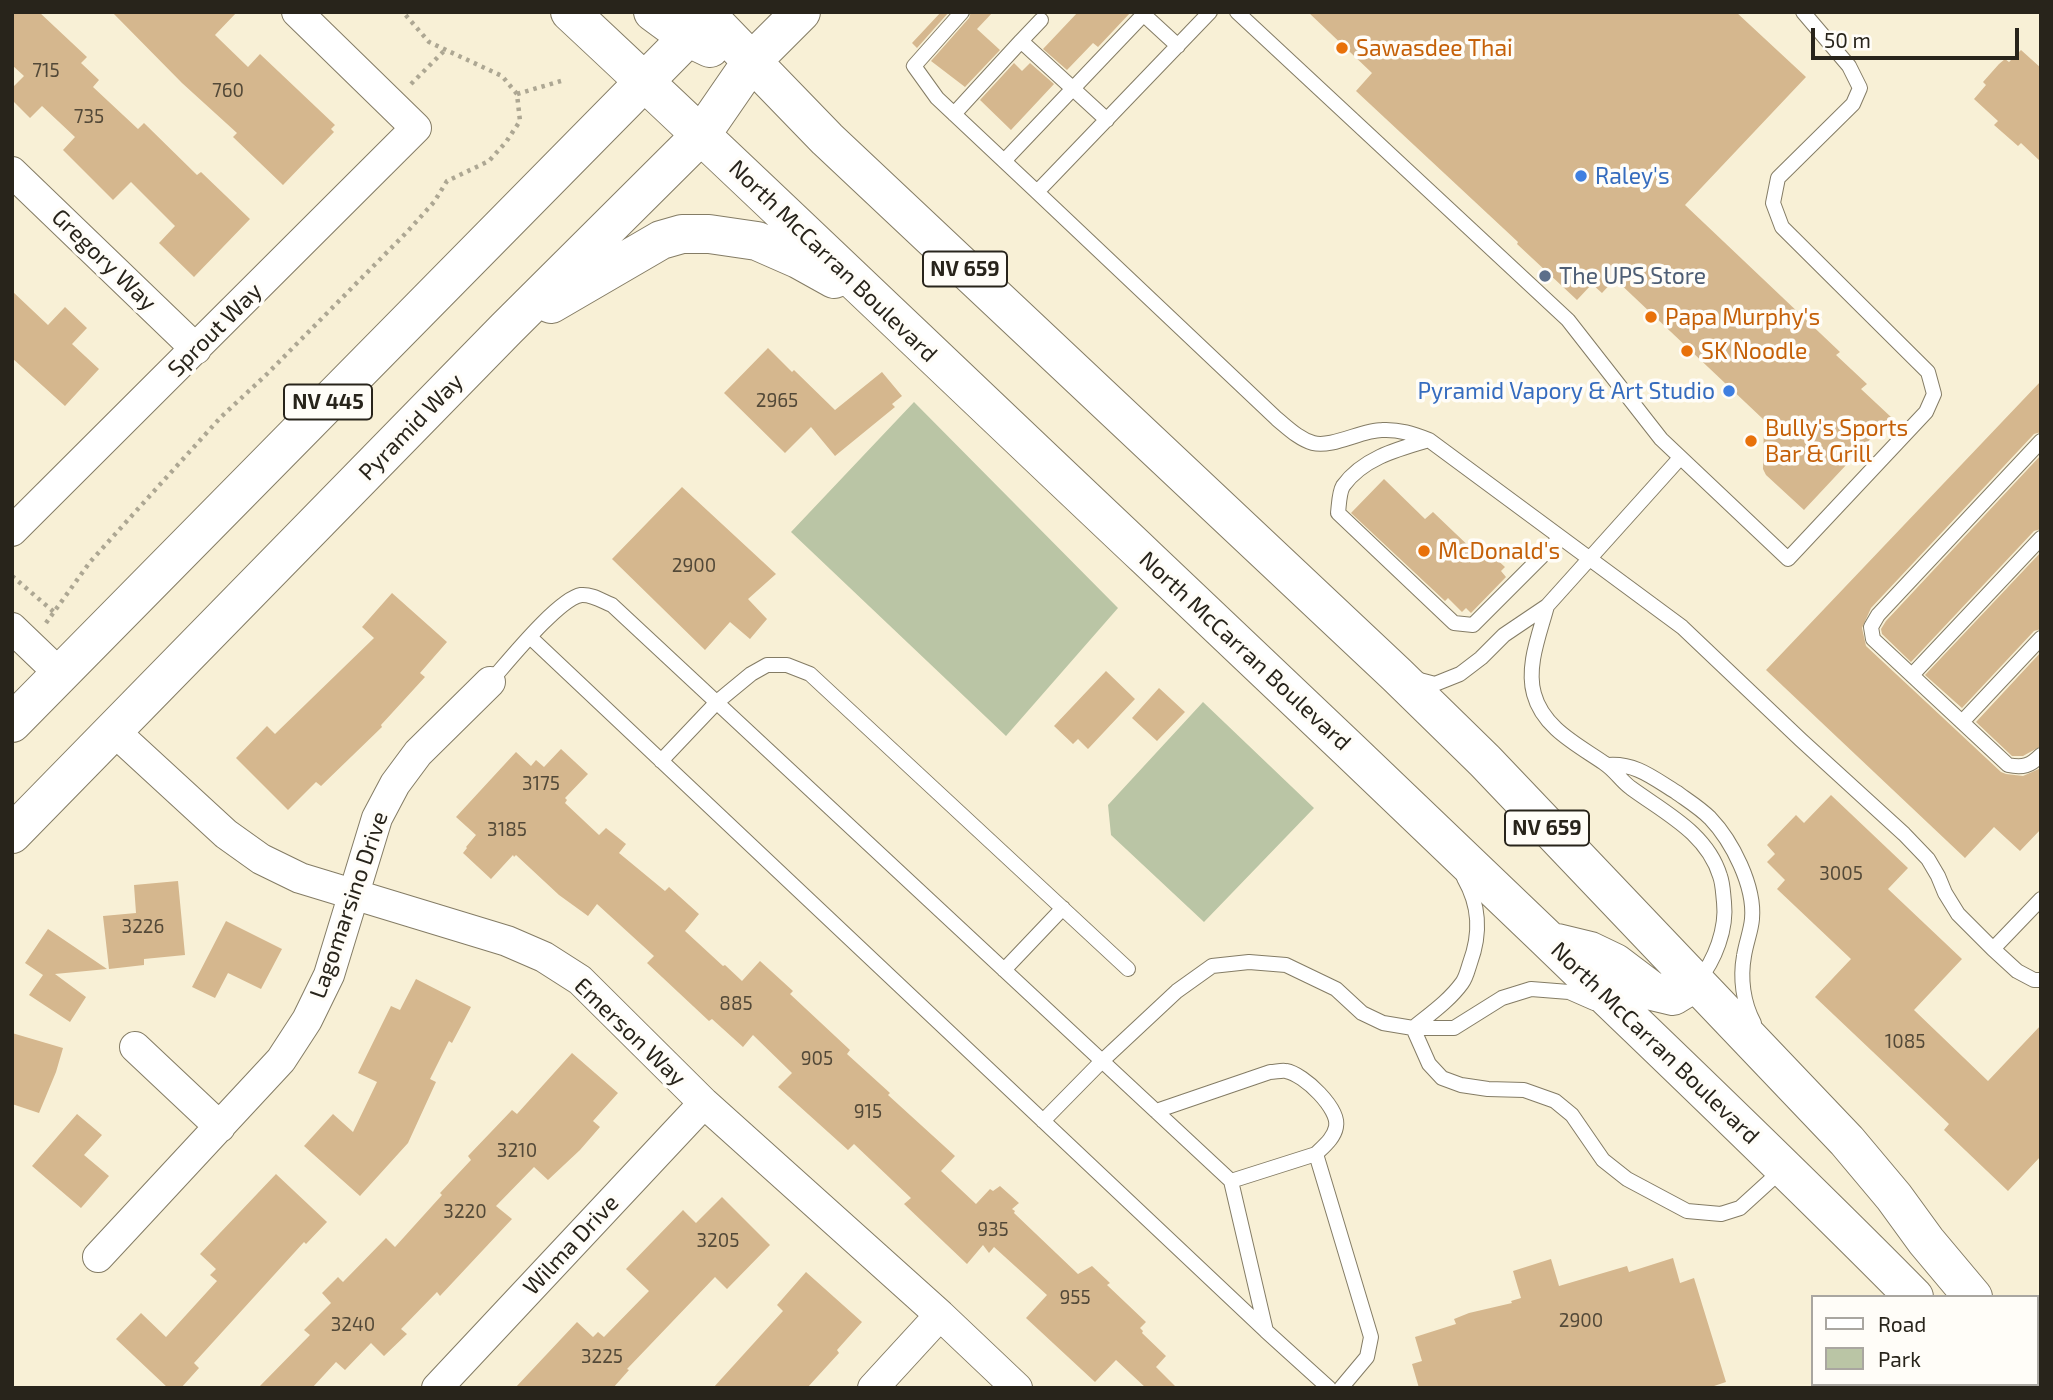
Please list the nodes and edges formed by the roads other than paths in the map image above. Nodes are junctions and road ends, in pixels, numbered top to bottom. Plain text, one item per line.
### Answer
1 (297, 12) edge
2 (570, 12) edge
3 (653, 12) edge
4 (801, 12) edge
5 (962, 12) edge
6 (1210, 12) edge
7 (1237, 12) edge
8 (1803, 12) edge
9 (1142, 13) edge
10 (703, 20) edge
11 (1041, 20) dead end
12 (1021, 41) junction
13 (1178, 47) junction
14 (752, 61) junction
15 (645, 81) junction
16 (1073, 90) junction
17 (954, 114) junction
18 (1107, 120) junction
19 (701, 135) junction
20 (1004, 161) junction
21 (12, 172) edge
22 (1037, 192) junction
23 (873, 300) junction
24 (506, 330) junction
25 (196, 349) junction
26 (1429, 440) junction
27 (2041, 441) edge
28 (1680, 458) junction
29 (12, 531) edge
30 (1560, 538) junction
31 (2041, 538) edge
32 (1588, 559) junction
33 (1547, 606) junction
34 (19, 635) edge
35 (530, 638) junction
36 (2041, 638) edge
37 (60, 674) junction
38 (1398, 675) junction
39 (1912, 676) junction
40 (490, 681) joint
41 (717, 702) junction
42 (1962, 722) junction
43 (12, 723) edge
44 (114, 731) junction
45 (2041, 755) edge
46 (661, 761) junction
47 (1608, 765) junction
48 (12, 834) edge
49 (1442, 838) junction
50 (353, 895) junction
51 (2041, 899) edge
52 (1063, 908) junction
53 (1549, 941) junction
54 (1993, 949) junction
55 (1128, 969) dead end
56 (1004, 970) junction
57 (2041, 980) edge
58 (1696, 982) junction
59 (1631, 1018) junction
60 (1413, 1028) junction
61 (135, 1047) dead end
62 (1102, 1061) junction
63 (1782, 1073) junction
64 (704, 1103) junction
65 (1156, 1111) junction
66 (1043, 1121) junction
67 (220, 1127) junction
68 (1316, 1154) junction
69 (1784, 1167) junction
70 (1230, 1181) junction
71 (98, 1257) dead end
72 (1912, 1295) edge
73 (1971, 1295) edge
74 (940, 1315) junction
75 (1266, 1331) junction
76 (438, 1388) edge
77 (873, 1388) edge
78 (1017, 1388) edge
79 (1329, 1388) edge
80 (1341, 1388) edge

1 - 25 street, Sprout Way
2 - 15 main road, North McCarran Boulevard
3 - 10 main road
4 - 14 main road, Pyramid Way / NV 445
5 - 17 lane
6 - 13 lane
7 - 28 lane
8 - 28 lane
9 - 13 lane
9 - 16 lane
10 - 14 main road, NV 659
10 - 15 main road, NV 445
11 - 12 lane
12 - 16 lane
12 - 17 lane
13 - 18 lane
14 - 19 main road, Pyramid Way / NV 445
14 - 38 main road, NV 659
15 - 19 main road, North McCarran Boulevard
15 - 37 main road, NV 445
16 - 18 lane
16 - 20 lane
17 - 20 lane
18 - 22 lane
19 - 23 main road, North McCarran Boulevard
19 - 24 main road, Pyramid Way / NV 445
20 - 22 lane
21 - 25 street, Gregory Way
22 - 26 lane
23 - 24 main road
23 - 49 main road, North McCarran Boulevard
24 - 44 main road, Pyramid Way / NV 445
25 - 29 street, Sprout Way
26 - 30 lane
26 - 30 lane
27 - 39 lane
28 - 32 lane
30 - 32 lane
31 - 39 lane
32 - 33 lane
32 - 54 lane
33 - 38 lane
33 - 47 lane
34 - 37 street
35 - 40 lane
35 - 41 lane
35 - 46 lane
36 - 42 lane
37 - 43 main road, NV 445
38 - 58 main road, NV 659
39 - 42 lane
40 - 50 street, Lagomarsino Drive
41 - 46 lane
41 - 52 lane
41 - 56 lane
42 - 45 lane
44 - 48 main road, Pyramid Way / NV 445
44 - 50 street, Emerson Way
46 - 66 lane
47 - 58 lane
47 - 63 lane
49 - 53 main road, North McCarran Boulevard
49 - 60 lane
50 - 64 street, Emerson Way
50 - 67 street, Lagomarsino Drive
51 - 54 lane
52 - 55 lane
52 - 56 lane
53 - 58 main road
53 - 59 main road, North McCarran Boulevard
54 - 57 lane
56 - 62 lane
58 - 63 main road, NV 659
59 - 60 lane
59 - 69 main road, North McCarran Boulevard
60 - 62 lane
60 - 69 lane
61 - 67 street
62 - 65 lane
62 - 66 lane
63 - 73 main road, NV 659
64 - 74 street, Emerson Way
64 - 76 street, Wilma Drive
65 - 68 lane
65 - 70 lane
66 - 75 lane
67 - 71 street, Lagomarsino Drive
68 - 70 lane
68 - 80 lane
69 - 72 main road, North McCarran Boulevard
70 - 75 lane
74 - 77 street
74 - 78 street, Emerson Way
75 - 79 lane

